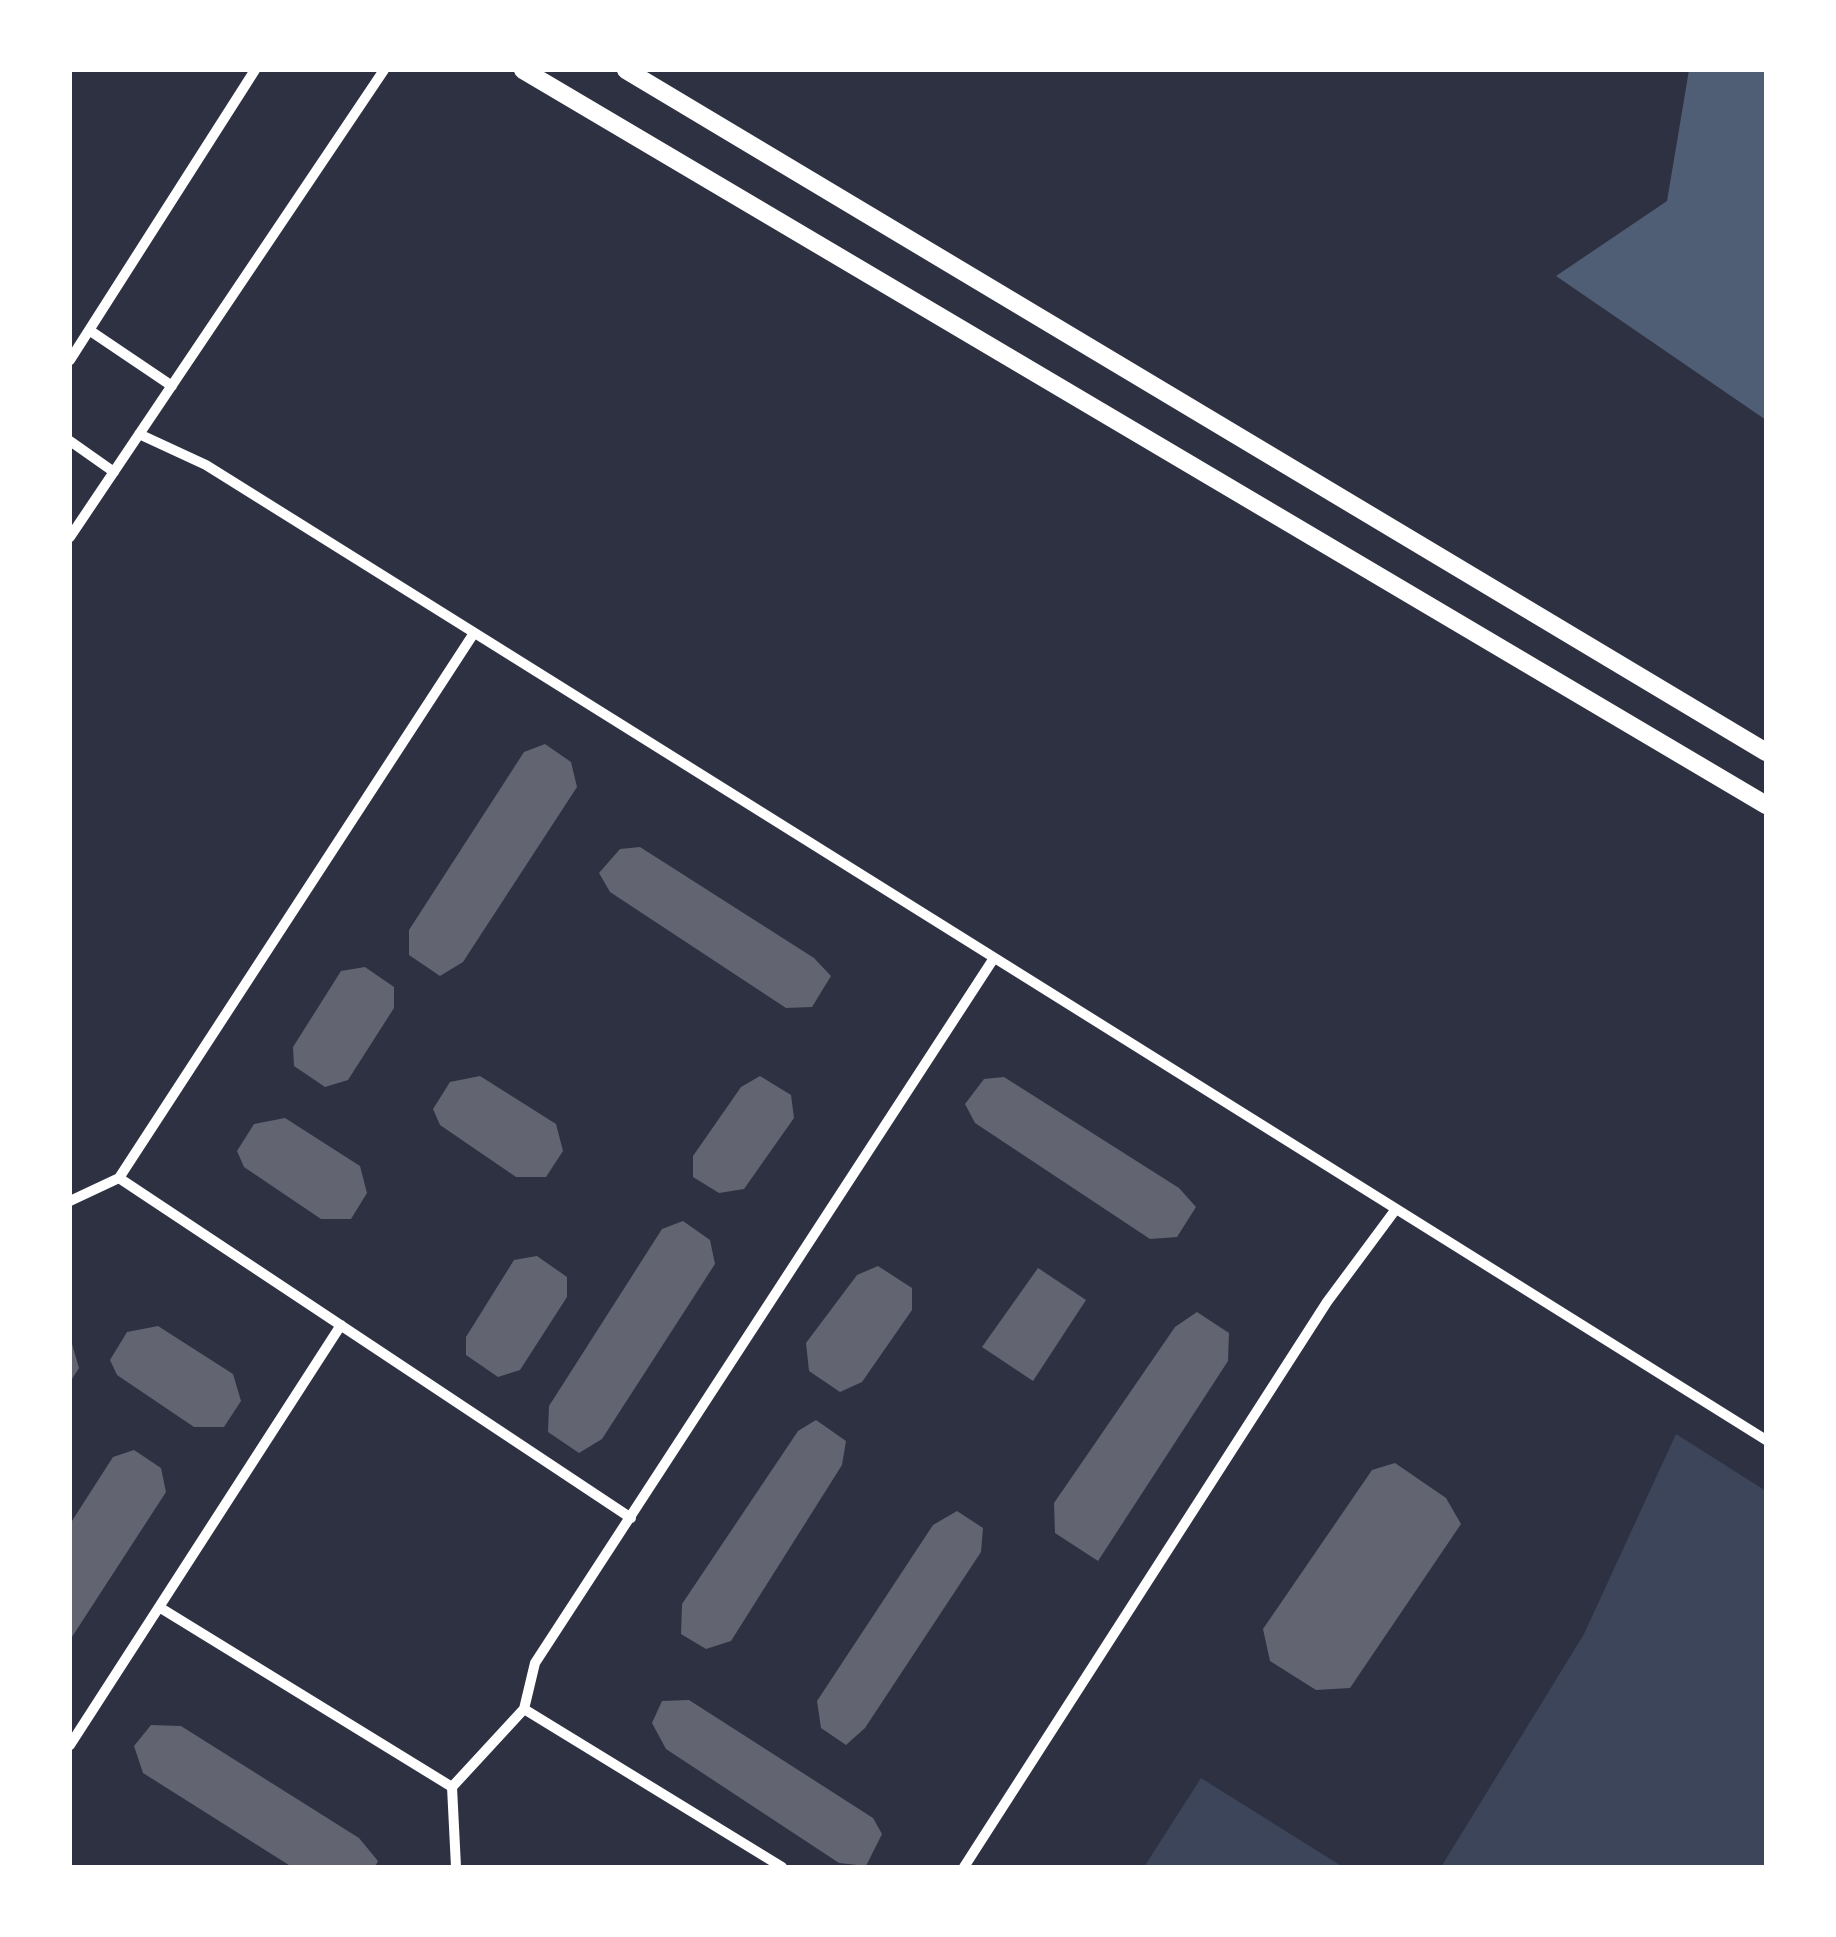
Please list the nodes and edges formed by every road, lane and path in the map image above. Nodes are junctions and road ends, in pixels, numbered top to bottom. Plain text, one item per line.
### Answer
1 (255, 70) edge
2 (384, 70) edge
3 (522, 70) edge
4 (626, 70) edge
5 (89, 330) junction
6 (70, 360) edge
7 (172, 386) junction
8 (139, 434) junction
9 (70, 441) edge
10 (114, 472) junction
11 (70, 537) edge
12 (474, 633) junction
13 (1766, 752) edge
14 (1766, 805) edge
15 (994, 958) junction
16 (119, 1178) junction
17 (70, 1201) edge
18 (1396, 1209) junction
19 (341, 1325) junction
20 (1766, 1440) edge
21 (630, 1518) junction
22 (159, 1607) junction
23 (524, 1709) junction
24 (70, 1745) edge
25 (452, 1786) junction
26 (456, 1867) edge
27 (782, 1867) edge
28 (964, 1867) edge

1 - 5 street
2 - 7 street
3 - 14 street
4 - 13 street
5 - 6 street
5 - 7 street
7 - 8 street
8 - 10 street
8 - 12 street
9 - 10 street
10 - 11 street
12 - 15 street
12 - 16 street
15 - 18 street
15 - 21 street
16 - 17 street
16 - 19 street
18 - 20 street
18 - 28 street
19 - 21 street
19 - 22 street
21 - 23 street
22 - 24 street
22 - 25 street
23 - 25 street
23 - 27 street
25 - 26 street

